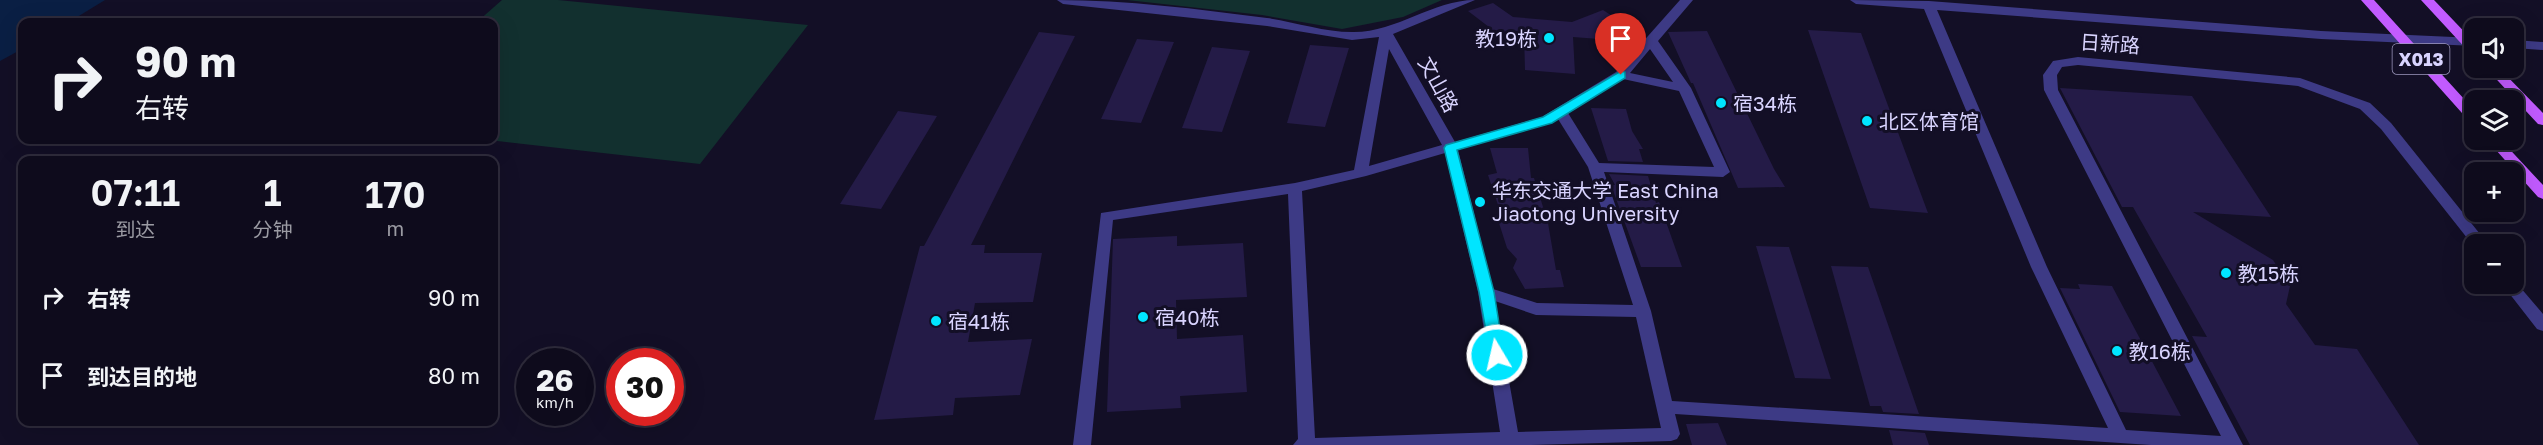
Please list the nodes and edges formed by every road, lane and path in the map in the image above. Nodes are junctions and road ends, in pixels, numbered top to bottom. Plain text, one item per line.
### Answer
1 (1063, 0) edge
2 (1469, 0) edge
3 (1687, 0) edge
4 (1856, 0) edge
5 (2002, 0) edge
6 (2367, 0) edge
7 (2427, 0) edge
8 (1929, 6) junction
9 (2010, 12) junction
10 (1386, 32) junction
11 (2464, 36) edge
12 (2403, 39) junction
13 (1651, 41) junction
14 (2464, 43) edge
15 (2524, 45) edge
16 (2543, 46) edge
17 (1621, 75) junction
18 (2502, 78) edge
19 (1684, 88) junction
20 (2464, 107) edge
21 (1560, 112) junction
22 (2543, 121) edge
23 (1450, 148) junction
24 (2503, 150) edge
25 (1595, 167) junction
26 (1361, 173) junction
27 (1295, 188) junction
28 (2543, 194) edge
29 (2472, 234) edge
30 (1486, 292) junction
31 (2518, 294) edge
32 (1642, 311) junction
33 (2543, 325) edge
34 (1664, 406) junction
35 (2120, 436) junction
36 (1510, 439) junction
37 (2233, 444) edge
38 (1082, 445) edge
39 (1302, 445) edge
40 (1307, 445) edge

1 - 10 street
2 - 10 street
3 - 13 street
4 - 8 street
5 - 9 street
6 - 12 main road, X013
7 - 11 main road, X013
8 - 9 street
8 - 35 street
9 - 12 street
10 - 23 street, 文山路
10 - 26 street
12 - 14 street
12 - 20 main road, X013
13 - 17 street
13 - 19 street
15 - 16 street
17 - 19 street
17 - 21 street
18 - 22 main road
19 - 25 street
21 - 23 street
21 - 25 street
23 - 26 street
23 - 30 street, 文山路
24 - 28 main road
25 - 32 street
26 - 27 street
27 - 38 street
27 - 40 street
29 - 37 street, 日新路
30 - 32 street
30 - 36 street, 文山路
31 - 33 street
32 - 34 street
34 - 35 street, 日新路
34 - 36 street
35 - 37 street, 日新路
36 - 40 street
39 - 40 street

